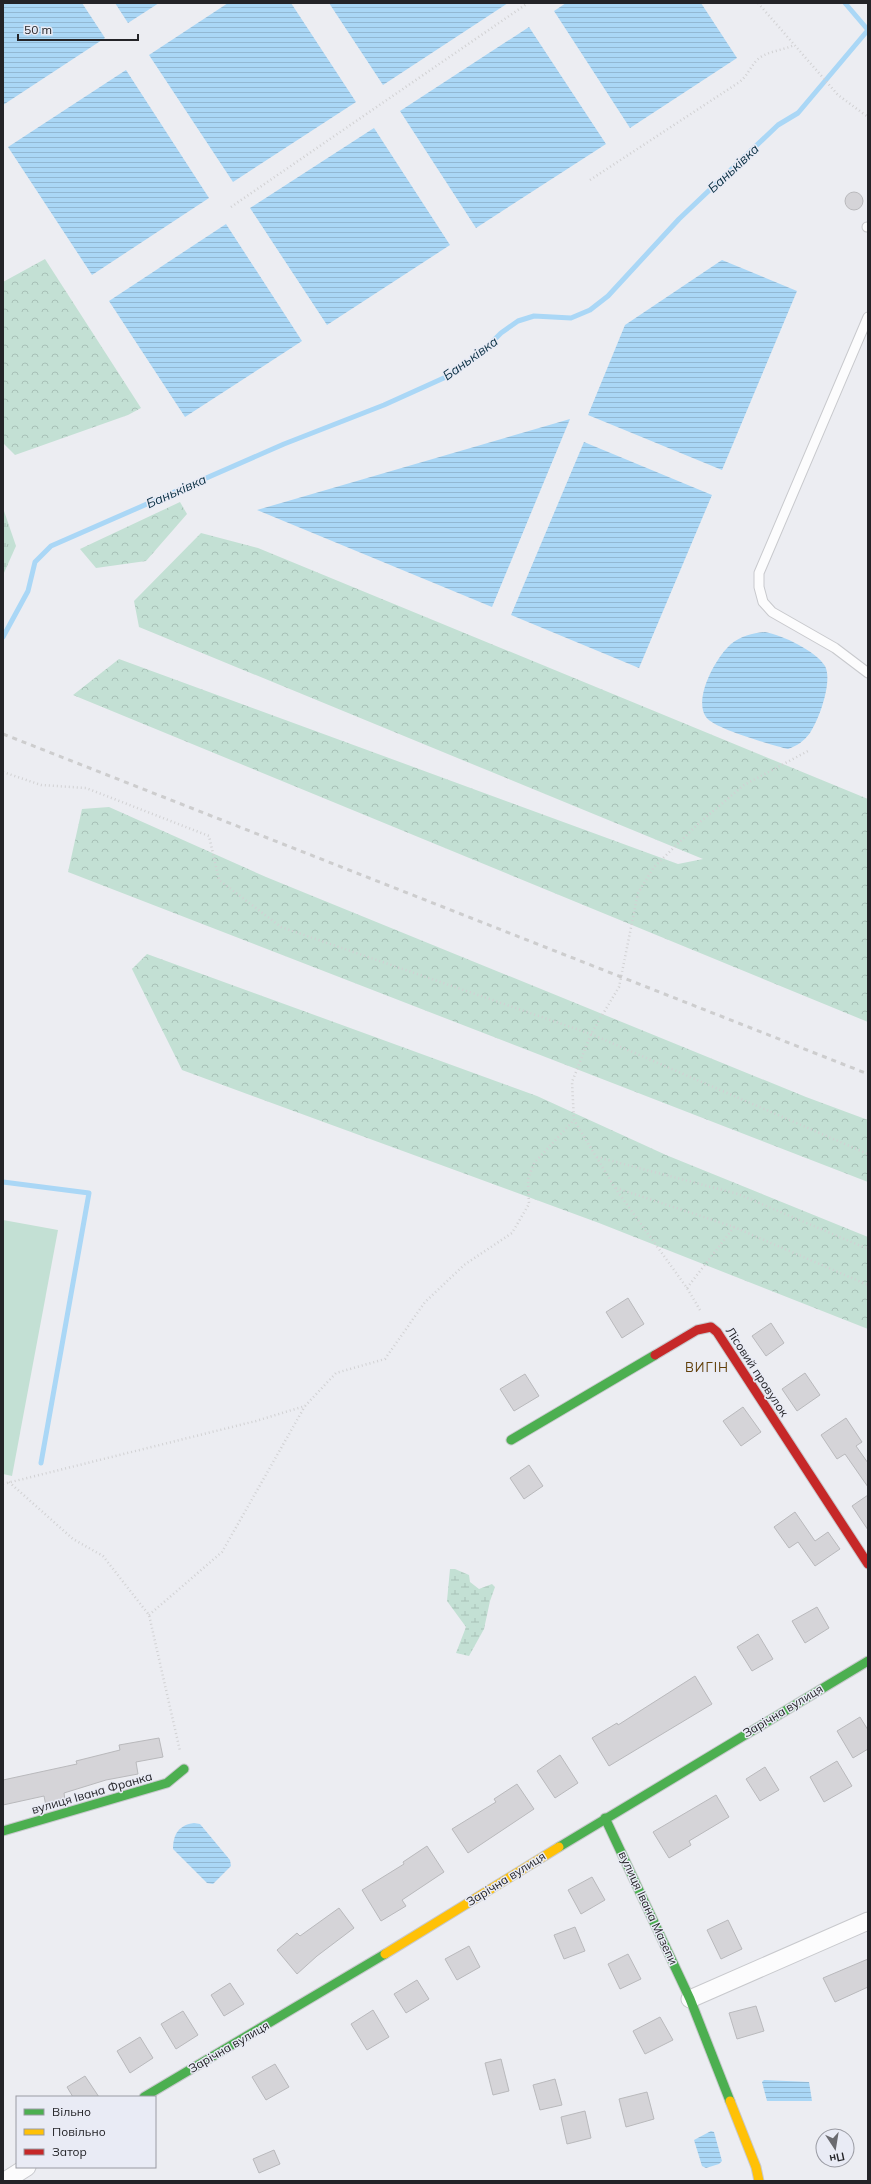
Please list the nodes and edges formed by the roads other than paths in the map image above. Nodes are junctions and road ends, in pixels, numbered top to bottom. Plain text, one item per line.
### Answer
1 (868, 317) edge
2 (868, 673) edge
3 (511, 1440) dead end
4 (868, 1564) edge
5 (868, 1661) edge
6 (184, 1769) road end
7 (605, 1818) junction
8 (3, 1831) edge
9 (868, 1921) edge
10 (690, 1999) junction
11 (146, 2096) edge
12 (25, 2168) edge
13 (5, 2181) edge
14 (759, 2181) edge

1 - 2 lane
3 - 4 street, Лісовий провулок
5 - 7 street, Зарічна вулиця
6 - 8 street, вулиця Івана Франка
7 - 10 street, вулиця Івана Мазепи
7 - 11 street, Зарічна вулиця
9 - 10 street
10 - 14 street, вулиця Івана Мазепи
12 - 13 street

